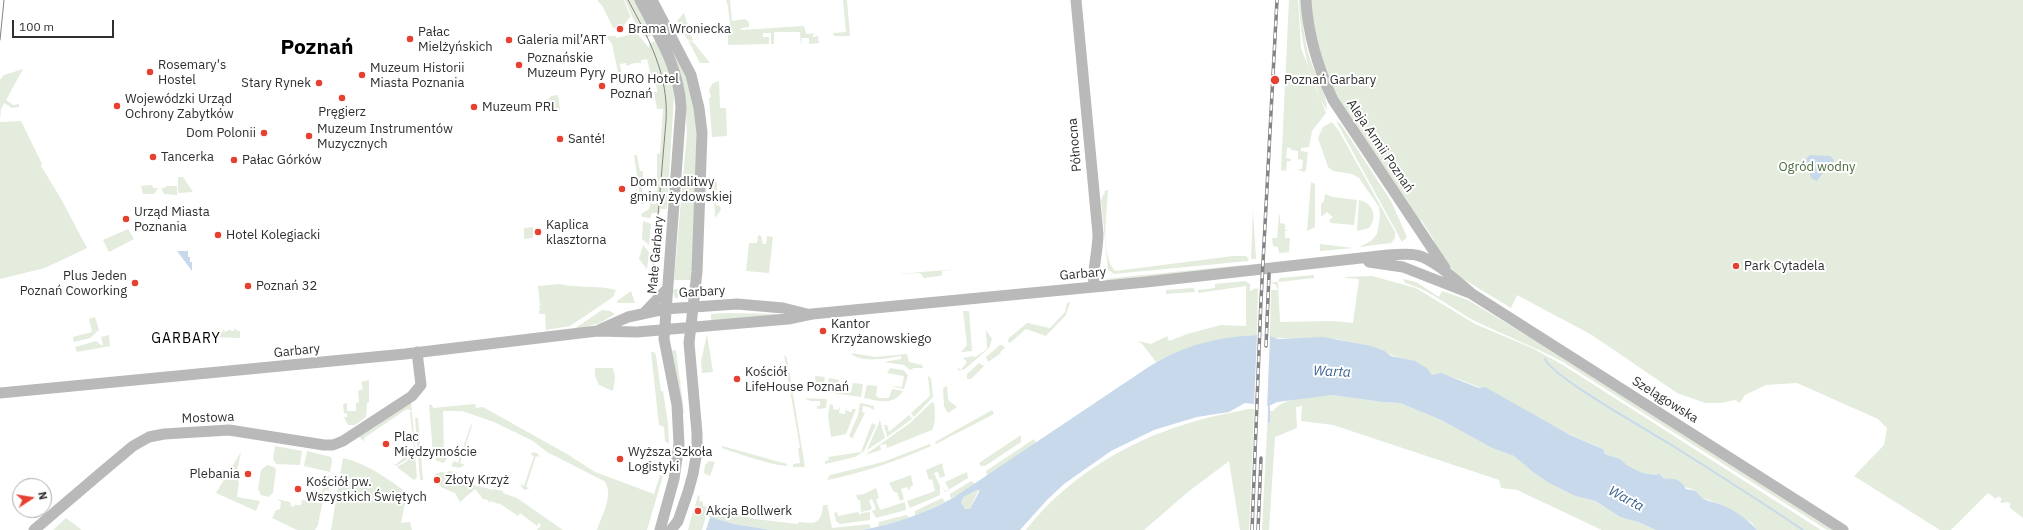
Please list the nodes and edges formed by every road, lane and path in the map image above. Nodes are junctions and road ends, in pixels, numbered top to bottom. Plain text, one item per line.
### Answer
1 (640, 0) edge
2 (652, 0) edge
3 (1076, 0) edge
4 (1306, 0) edge
5 (1422, 235) junction
6 (1418, 255) junction
7 (1356, 260) junction
8 (1403, 266) junction
9 (1449, 274) junction
10 (1094, 287) junction
11 (667, 289) junction
12 (1472, 294) junction
13 (693, 306) junction
14 (665, 309) junction
15 (645, 312) junction
16 (812, 314) junction
17 (690, 327) junction
18 (664, 329) junction
19 (597, 331) junction
20 (417, 352) junction
21 (0, 393) edge
22 (34, 530) edge
23 (660, 530) edge
24 (671, 530) edge
25 (1843, 530) edge

1 - 11 street, Małe Garbary
2 - 13 street
3 - 10 street, Północna
4 - 5 street, Aleja Armii Poznań
5 - 6 street
5 - 9 street, Aleja Armii Poznań
6 - 7 street, Garbary
6 - 8 street
6 - 9 street, Szelągowska
7 - 8 street, Garbary
7 - 10 street, Garbary
8 - 12 street, Szelągowska
9 - 12 street, Szelągowska
10 - 16 street, Garbary
11 - 14 street, Małe Garbary
11 - 15 street
12 - 25 street, Szelągowska
13 - 14 street, Garbary
13 - 16 street, Garbary
13 - 17 street
14 - 15 street, Garbary
14 - 18 street, Małe Garbary
15 - 19 street, Garbary
16 - 17 street, Garbary
17 - 18 street, Garbary
17 - 24 street
18 - 19 street, Garbary
18 - 23 street, Małe Garbary
19 - 20 street, Garbary
20 - 21 street, Garbary
20 - 22 street, Mostowa

